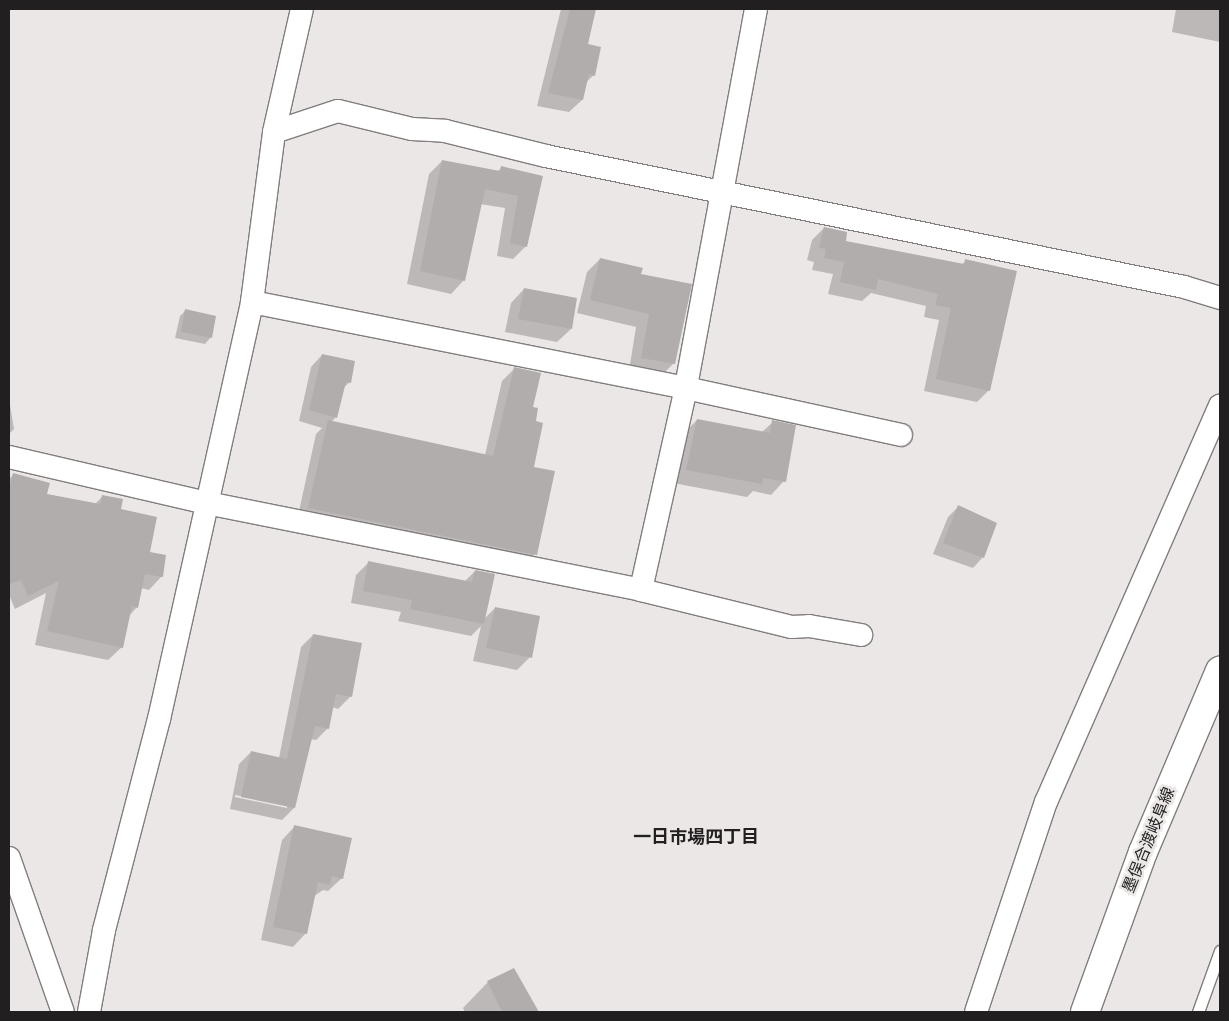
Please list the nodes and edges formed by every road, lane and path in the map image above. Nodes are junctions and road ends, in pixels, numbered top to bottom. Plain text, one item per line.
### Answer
1 (302, 9) edge
2 (756, 9) edge
3 (274, 132) junction
4 (724, 194) junction
5 (1220, 298) edge
6 (252, 302) junction
7 (686, 388) junction
8 (1220, 406) edge
9 (901, 435) dead end
10 (9, 457) edge
11 (207, 503) junction
12 (641, 590) junction
13 (861, 635) dead end
14 (1220, 671) edge
15 (9, 858) edge
16 (1220, 951) edge
17 (63, 1012) edge
18 (89, 1012) edge
19 (976, 1012) edge
20 (1085, 1012) edge
21 (1198, 1012) edge

1 - 3 street
2 - 4 street
3 - 4 street
3 - 6 street
4 - 5 street
4 - 7 street
6 - 7 street
6 - 11 street
7 - 9 street
7 - 12 street
8 - 19 street
10 - 11 street
11 - 12 street
11 - 18 street
12 - 13 street
14 - 20 main road, 墨俣合渡岐阜線
15 - 17 street
16 - 21 lane

